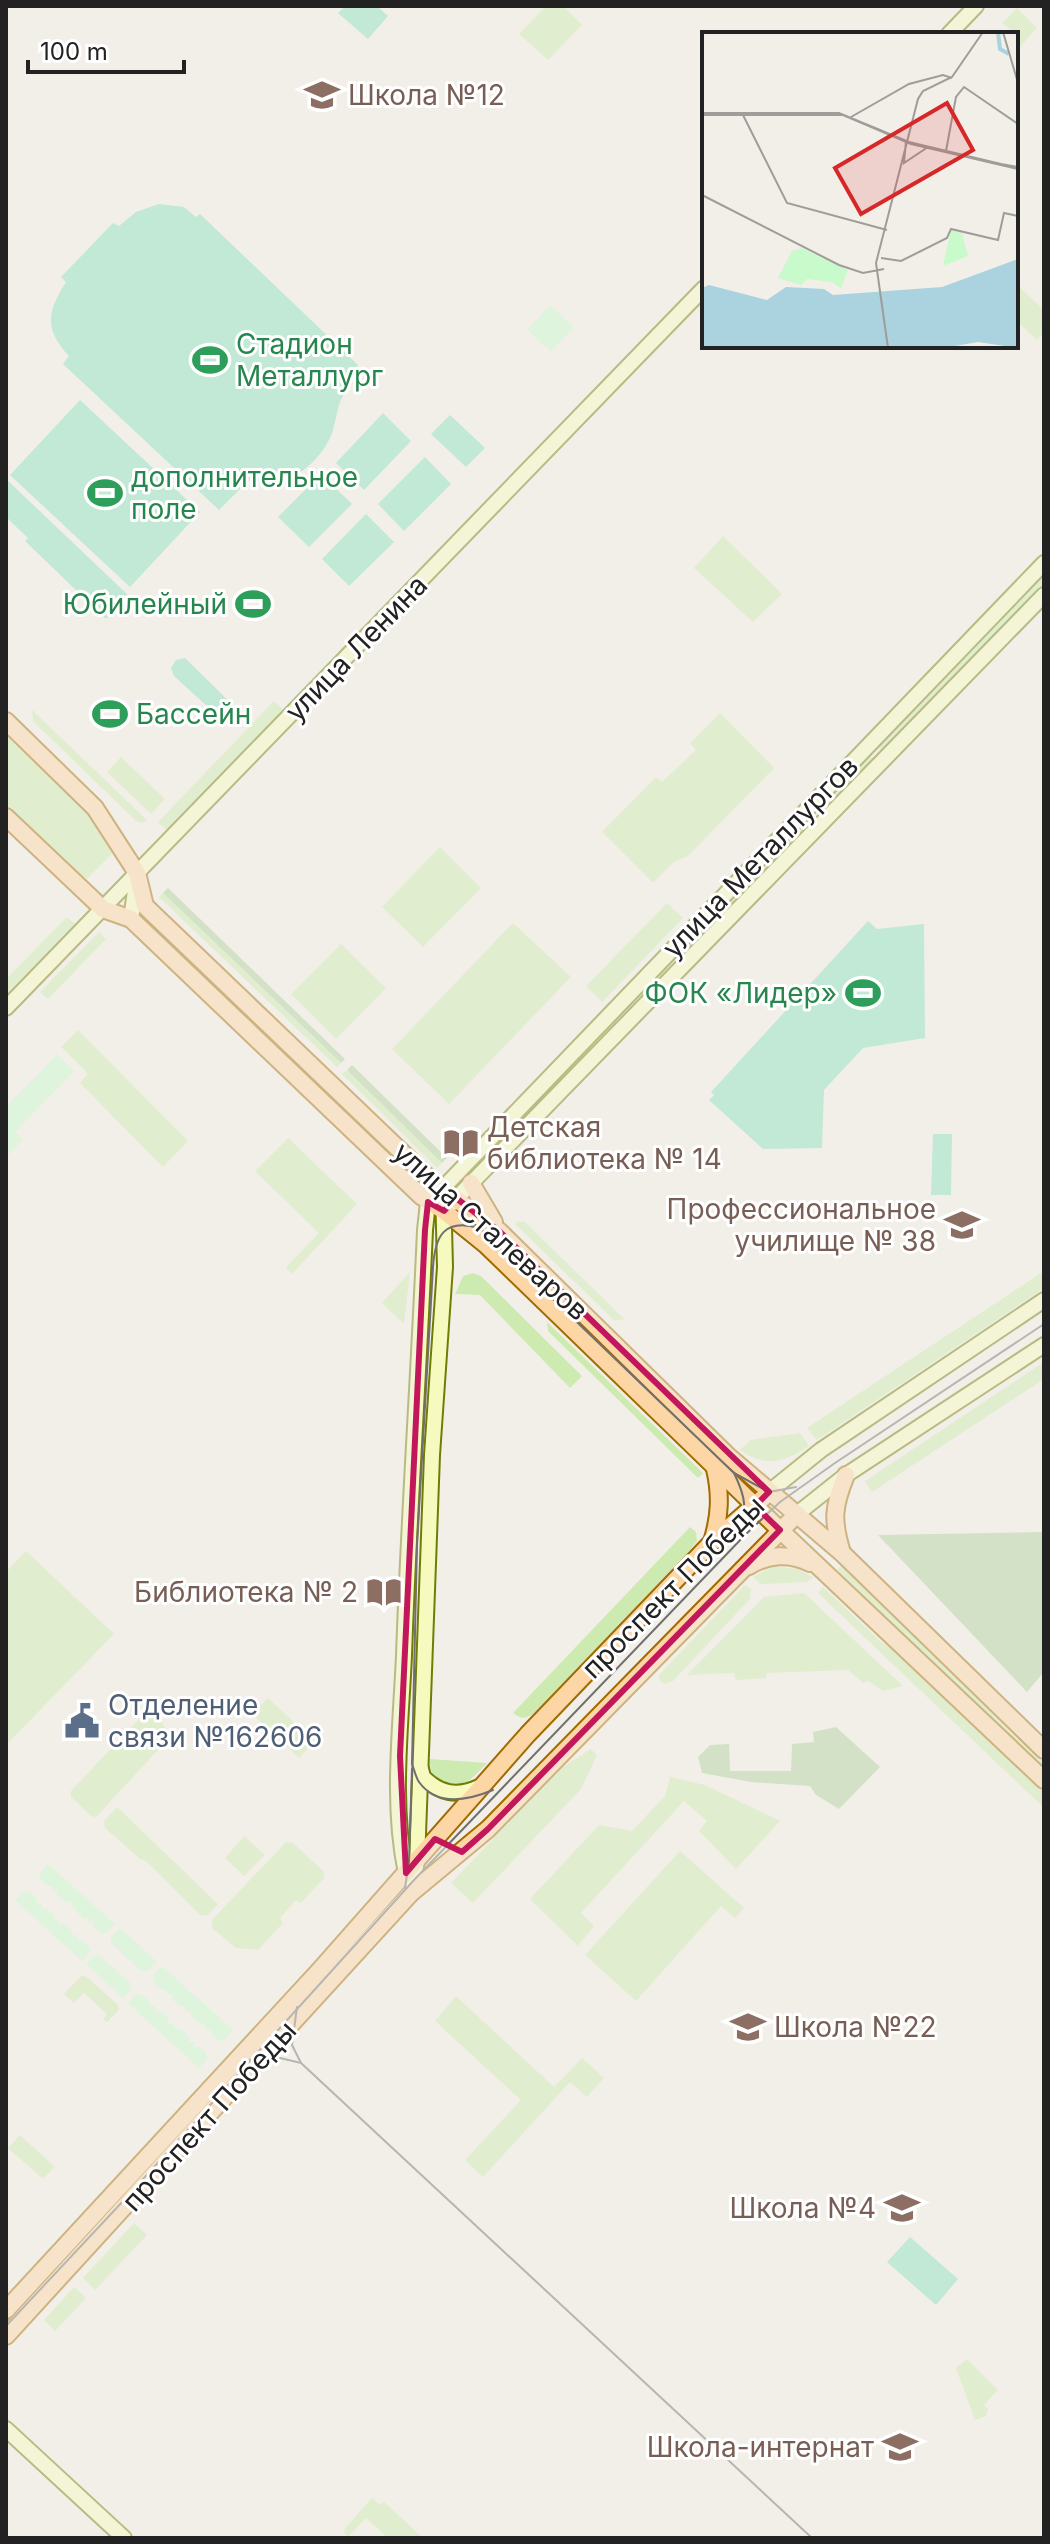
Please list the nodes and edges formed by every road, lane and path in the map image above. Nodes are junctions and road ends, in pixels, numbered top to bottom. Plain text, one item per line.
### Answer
1 (976, 6) edge
2 (951, 32) edge
3 (702, 290) edge
4 (1044, 563) edge
5 (1044, 595) edge
6 (6, 721) edge
7 (6, 817) edge
8 (137, 873) junction
9 (103, 909) junction
10 (131, 919) junction
11 (6, 1008) edge
12 (471, 1183) junction
13 (450, 1193) junction
14 (428, 1202) junction
15 (444, 1211) junction
16 (499, 1231) junction
17 (1044, 1300) edge
18 (1044, 1345) edge
19 (714, 1467) junction
20 (846, 1475) junction
21 (769, 1492) junction
22 (755, 1506) junction
23 (797, 1514) junction
24 (780, 1530) junction
25 (712, 1542) junction
26 (843, 1554) junction
27 (741, 1571) junction
28 (826, 1571) junction
29 (1044, 1750) edge
30 (419, 1757) junction
31 (1044, 1780) edge
32 (483, 1785) junction
33 (443, 1829) junction
34 (462, 1852) junction
35 (411, 1867) junction
36 (411, 1893) junction
37 (6, 2310) edge
38 (6, 2336) edge
39 (6, 2429) edge
40 (124, 2538) edge

1 - 2 street
3 - 8 street, улица Ленина
4 - 13 street, улица Металлургов
5 - 12 street, улица Металлургов
6 - 8 main road, улица Сталеваров
7 - 9 main road, улица Сталеваров
8 - 9 street, улица Ленина
8 - 10 street
8 - 13 main road, улица Сталеваров
9 - 10 main road, улица Сталеваров
9 - 11 street, улица Ленина
10 - 14 main road, улица Сталеваров
12 - 13 street, улица Металлургов
12 - 16 main road
13 - 15 street, проспект Победы
13 - 16 main road, улица Сталеваров
14 - 15 main road, улица Сталеваров
14 - 35 street, проспект Победы
15 - 19 main road, улица Сталеваров
15 - 30 street, проспект Победы
16 - 21 main road, улица Сталеваров
17 - 21 street, проспект Победы
18 - 20 street, проспект Победы
19 - 22 main road, улица Сталеваров
19 - 25 main road
20 - 23 street, проспект Победы
20 - 26 main road
21 - 22 main road, проспект Победы
21 - 23 main road, улица Сталеваров
22 - 24 main road, улица Сталеваров
22 - 25 main road, проспект Победы
23 - 24 main road, проспект Победы
23 - 26 main road, улица Сталеваров
24 - 27 main road, проспект Победы
24 - 28 main road, улица Сталеваров
25 - 32 main road, проспект Победы
26 - 29 main road, улица Сталеваров
27 - 28 main road
27 - 34 main road, проспект Победы
28 - 31 main road, улица Сталеваров
30 - 32 street
30 - 35 street, проспект Победы
32 - 33 main road, проспект Победы
33 - 34 main road
33 - 35 main road, проспект Победы
34 - 36 main road, проспект Победы
35 - 36 street, проспект Победы
35 - 37 main road, проспект Победы
36 - 38 main road, проспект Победы
39 - 40 street

